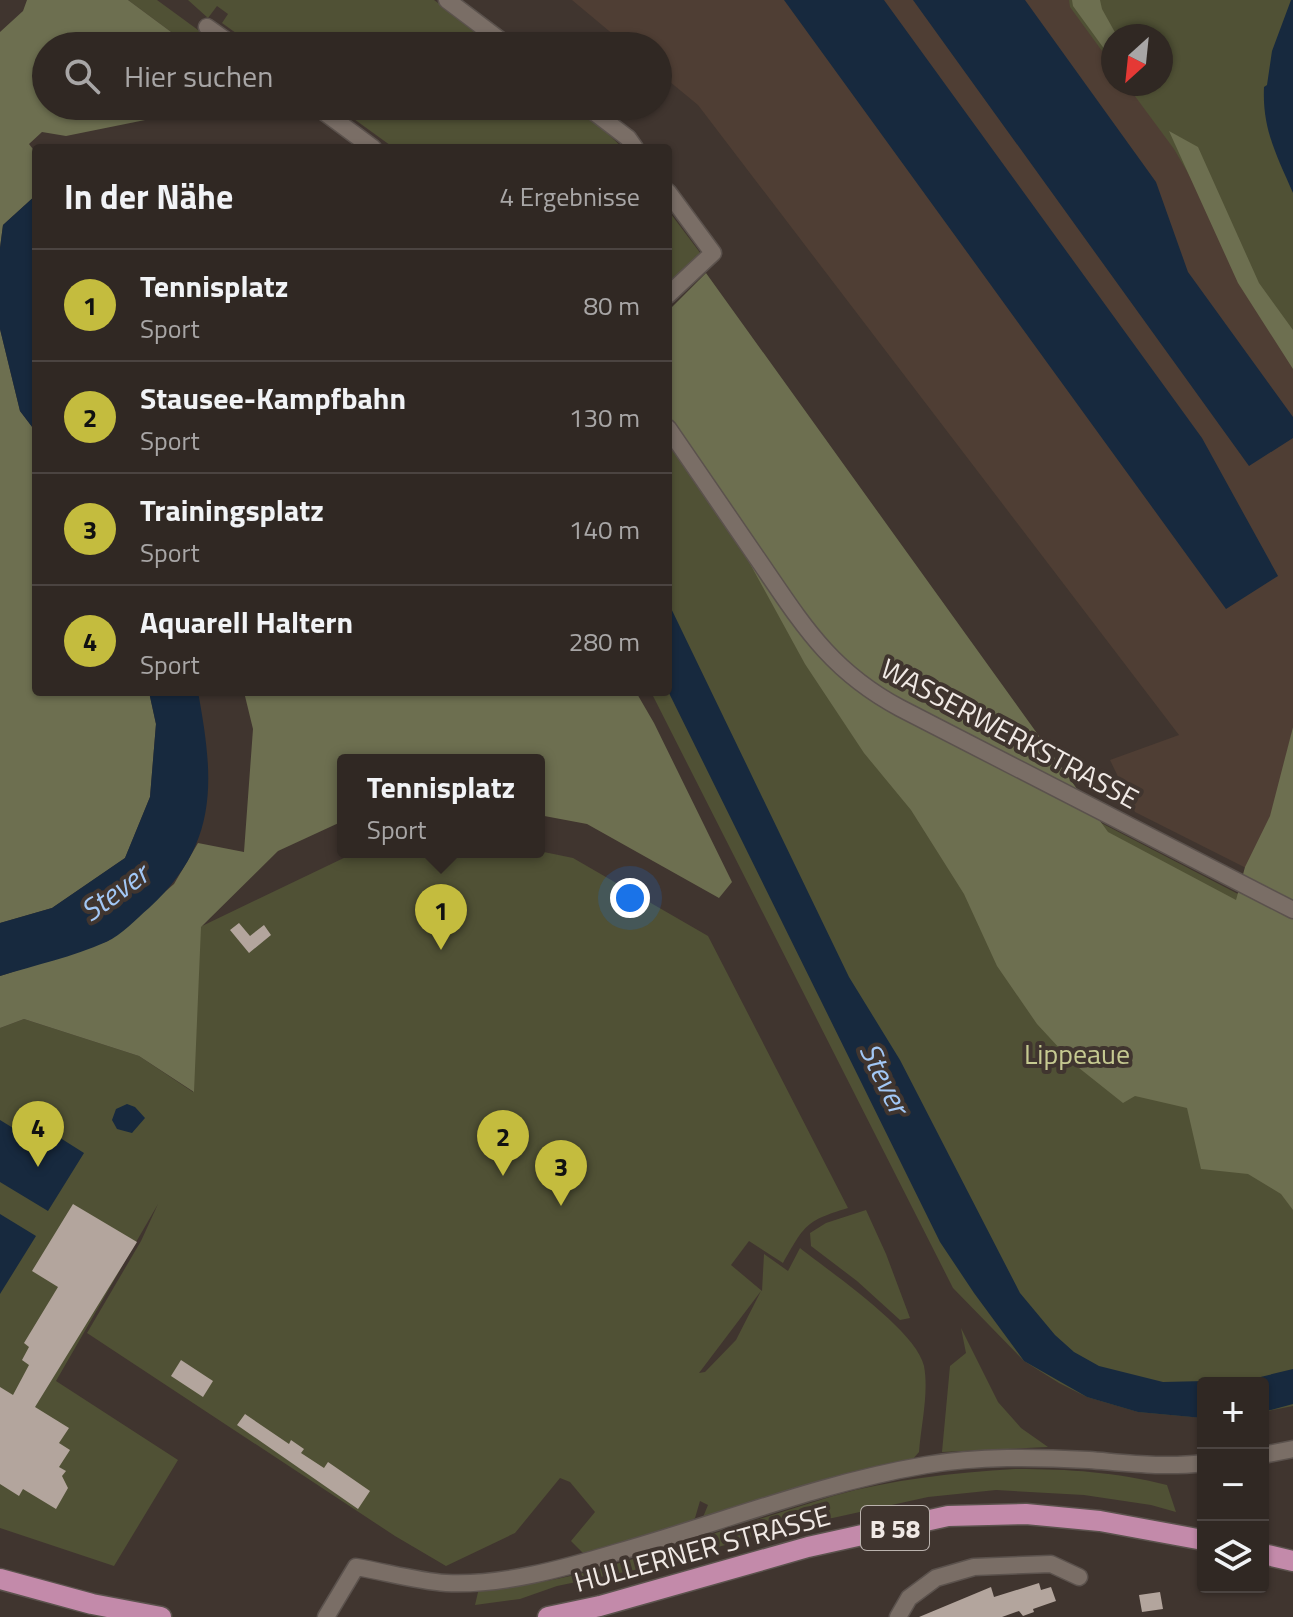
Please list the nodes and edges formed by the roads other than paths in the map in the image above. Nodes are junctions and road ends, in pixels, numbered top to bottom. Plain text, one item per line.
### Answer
1 (447, 0) edge
2 (207, 27) dead end
3 (214, 32) edge
4 (489, 32) edge
5 (335, 120) edge
6 (604, 120) edge
7 (368, 144) edge
8 (632, 144) edge
9 (672, 197) edge
10 (672, 291) edge
11 (672, 434) edge
12 (1293, 910) edge
13 (1293, 1449) edge
14 (1269, 1454) edge
15 (1197, 1464) edge
16 (1197, 1539) edge
17 (1269, 1555) edge
18 (1293, 1561) edge
19 (1079, 1577) dead end
20 (0, 1579) edge
21 (161, 1617) edge
22 (326, 1617) edge
23 (548, 1617) edge
24 (898, 1617) edge

1 - 4 street
2 - 3 street
5 - 7 street
6 - 8 street
9 - 10 street
11 - 12 street, WASSERWERKSTRASSE
13 - 14 street
15 - 22 street
16 - 23 main road, HULLERNER STRASSE / B 58
17 - 18 main road
19 - 24 street
20 - 21 main road

